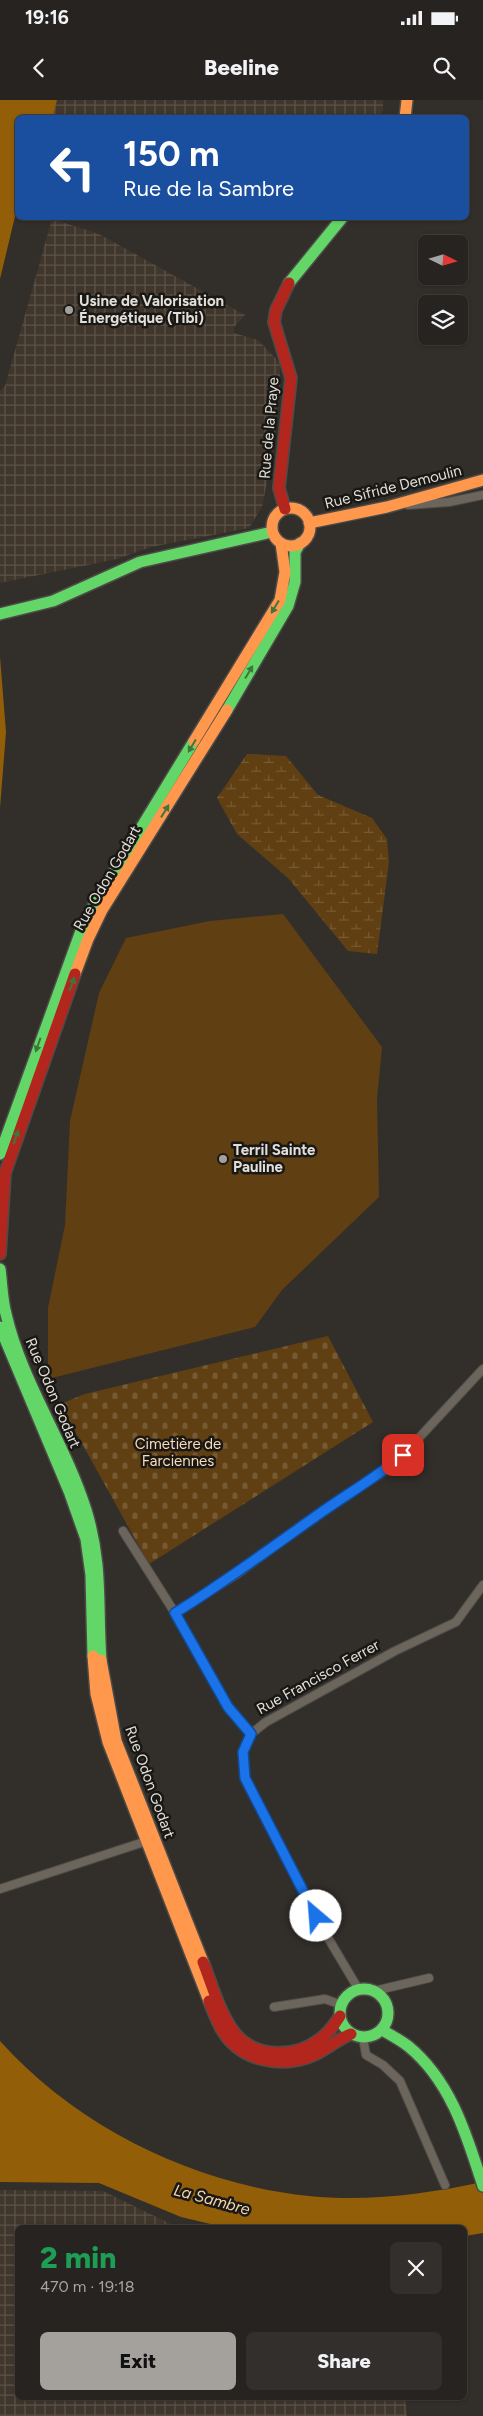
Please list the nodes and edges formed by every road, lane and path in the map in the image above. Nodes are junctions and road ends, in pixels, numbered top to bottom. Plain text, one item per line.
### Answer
1 (407, 100) edge
2 (405, 115) edge
3 (340, 220) edge
4 (483, 480) edge
5 (483, 495) edge
6 (387, 507) junction
7 (285, 509) junction
8 (309, 523) junction
9 (272, 532) junction
10 (300, 543) junction
11 (281, 544) junction
12 (2, 614) edge
13 (0, 1154) edge
14 (0, 1254) edge
15 (0, 1269) edge
16 (0, 1328) edge
17 (483, 1369) edge
18 (122, 1530) dead end
19 (483, 1585) edge
20 (175, 1613) junction
21 (251, 1734) junction
22 (150, 1840) junction
23 (0, 1889) edge
24 (429, 1978) dead end
25 (359, 1990) junction
26 (374, 1991) junction
27 (274, 2006) dead end
28 (341, 2010) junction
29 (382, 2030) junction
30 (351, 2034) junction
31 (363, 2038) junction
32 (445, 2185) dead end
33 (483, 2186) edge

1 - 2 main road
3 - 7 main road, Rue de la Praye
4 - 6 main road, Rue Sifride Demoulin
5 - 6 street
6 - 8 main road, Rue Sifride Demoulin
7 - 8 main road, Rue Sifride Demoulin
7 - 9 main road
8 - 10 main road, Rue Sifride Demoulin
9 - 11 main road
9 - 12 main road
10 - 11 main road
14 -> 10 main road, Rue Odon Godart
11 -> 13 main road, Rue Odon Godart
15 - 22 main road, Rue Odon Godart
16 - 22 main road, Rue Odon Godart
17 - 20 street
18 - 20 street
19 - 21 street, Rue Francisco Ferrer
20 - 21 street
21 - 25 street, Rue Francisco Ferrer
22 - 23 street
22 - 28 main road, Rue Odon Godart
22 - 30 main road, Rue Odon Godart
24 - 26 street
25 - 26 main road
25 - 28 main road
26 - 29 main road
27 - 28 street
28 - 30 main road
29 - 31 main road
29 - 33 main road
30 - 31 main road
31 - 32 street

